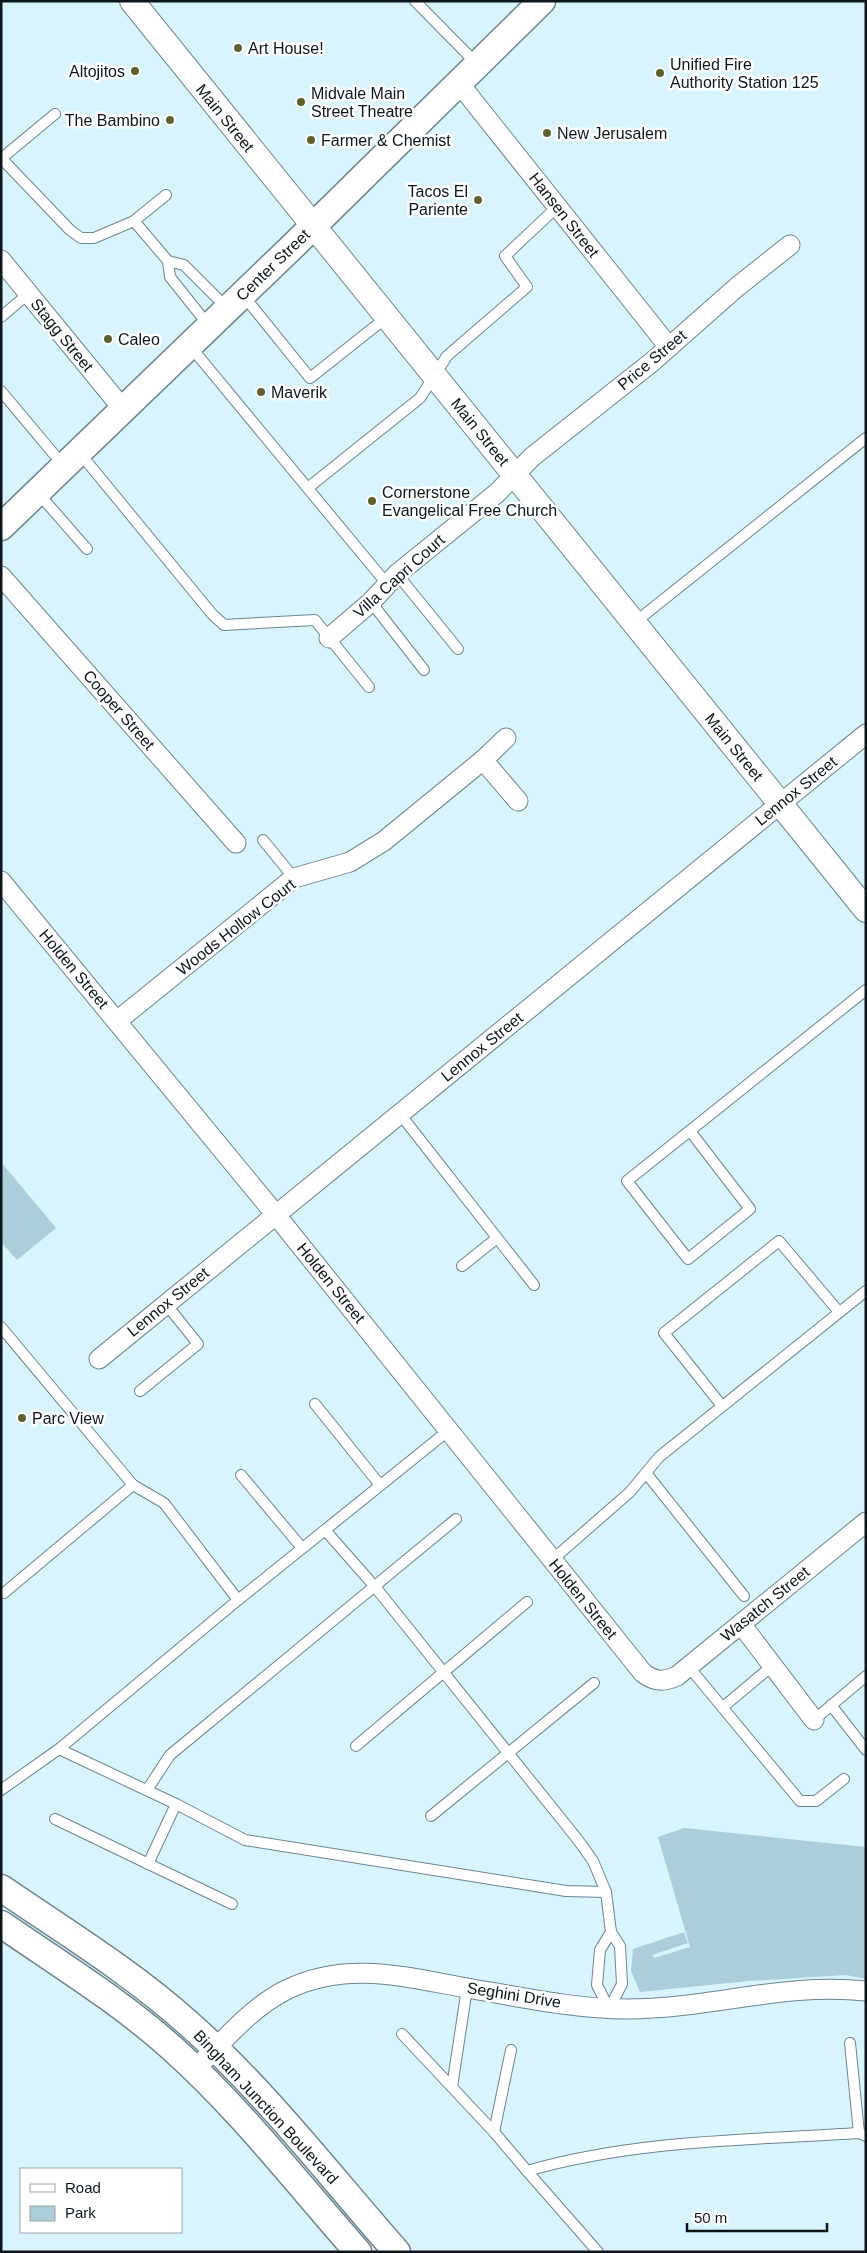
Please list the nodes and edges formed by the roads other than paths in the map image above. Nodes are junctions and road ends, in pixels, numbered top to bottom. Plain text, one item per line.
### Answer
1 (132, 1) edge
2 (415, 1) edge
3 (542, 1) edge
4 (477, 64) junction
5 (458, 82) junction
6 (55, 114) dead end
7 (2, 158) edge
8 (166, 195) dead end
9 (557, 207) junction
10 (134, 221) junction
11 (314, 226) junction
12 (790, 245) dead end
13 (1, 260) edge
14 (168, 261) junction
15 (28, 294) junction
16 (226, 310) junction
17 (1, 317) edge
18 (387, 317) junction
19 (189, 346) junction
20 (669, 347) junction
21 (435, 376) junction
22 (1, 391) edge
23 (123, 409) junction
24 (866, 438) edge
25 (71, 459) junction
26 (516, 476) junction
27 (308, 487) junction
28 (37, 492) junction
29 (1, 527) edge
30 (87, 549) dead end
31 (1, 576) edge
32 (392, 579) junction
33 (371, 602) junction
34 (634, 623) junction
35 (329, 638) junction
36 (458, 649) dead end
37 (424, 670) dead end
38 (369, 687) dead end
39 (866, 734) edge
40 (506, 738) dead end
41 (483, 760) junction
42 (518, 802) dead end
43 (780, 804) junction
44 (264, 840) dead end
45 (236, 843) dead end
46 (294, 878) junction
47 (1, 881) edge
48 (866, 910) edge
49 (866, 990) edge
50 (117, 1021) junction
51 (400, 1114) junction
52 (690, 1131) junction
53 (276, 1214) junction
54 (497, 1238) junction
55 (462, 1266) dead end
56 (534, 1285) dead end
57 (866, 1291) edge
58 (166, 1304) junction
59 (839, 1312) junction
60 (1, 1327) edge
61 (99, 1359) dead end
62 (140, 1391) dead end
63 (315, 1404) dead end
64 (722, 1406) junction
65 (449, 1430) junction
66 (646, 1473) junction
67 (241, 1475) dead end
68 (133, 1485) junction
69 (380, 1485) junction
70 (456, 1519) dead end
71 (866, 1522) edge
72 (325, 1530) junction
73 (302, 1548) junction
74 (552, 1560) junction
75 (376, 1588) junction
76 (2, 1593) edge
77 (744, 1596) dead end
78 (238, 1600) junction
79 (527, 1602) dead end
80 (741, 1624) junction
81 (772, 1666) junction
82 (689, 1667) junction
83 (444, 1673) junction
84 (866, 1676) edge
85 (661, 1681) joint
86 (594, 1683) dead end
87 (831, 1705) junction
88 (723, 1707) junction
89 (814, 1720) joint
90 (356, 1746) dead end
91 (59, 1749) junction
92 (866, 1750) edge
93 (509, 1754) junction
94 (844, 1779) dead end
95 (1, 1790) edge
96 (147, 1790) junction
97 (176, 1804) junction
98 (431, 1816) dead end
99 (55, 1819) dead end
100 (148, 1864) junction
101 (1, 1888) edge
102 (606, 1892) junction
103 (232, 1904) dead end
104 (1, 1924) edge
105 (611, 1932) junction
106 (467, 1988) junction
107 (866, 1991) edge
108 (608, 2009) junction
109 (402, 2034) dead end
110 (850, 2043) dead end
111 (216, 2048) junction
112 (511, 2050) dead end
113 (195, 2069) junction
114 (452, 2087) junction
115 (494, 2132) junction
116 (862, 2135) edge
117 (527, 2171) junction
118 (358, 2252) edge
119 (397, 2252) edge
120 (598, 2252) edge

1 - 11 street, Main Street
2 - 4 lane
3 - 4 main road, Center Street
4 - 5 main road, Center Street
5 - 9 street, Hansen Street
5 - 11 main road, Center Street
6 - 7 lane
7 - 10 lane
8 - 10 lane
9 - 20 street, Hansen Street
9 - 21 lane
10 - 14 lane
11 - 16 main road, Center Street
11 - 18 street, Main Street
12 - 20 street, Price Street
13 - 15 street, Stagg Street
14 - 16 lane
14 - 16 lane
15 - 17 lane
15 - 23 street, Stagg Street
16 - 18 lane
16 - 19 main road, Center Street
18 - 21 street, Main Street
19 - 23 main road, Center Street
19 - 27 lane
20 - 26 street, Price Street
21 - 26 street, Main Street
21 - 27 lane
22 - 25 lane
23 - 25 main road, Center Street
24 - 34 lane
25 - 28 main road, Center Street
25 - 35 lane
26 - 32 street, Villa Capri Court
26 - 34 street, Main Street
27 - 32 lane
28 - 29 main road, Center Street
28 - 30 lane
31 - 45 street, Cooper Street
32 - 33 street, Villa Capri Court
32 - 36 lane
33 - 35 street, Villa Capri Court
33 - 37 lane
34 - 43 street, Main Street
35 - 38 lane
39 - 43 street, Lennox Street
40 - 41 street, Woods Hollow Court
41 - 42 street
41 - 46 street, Woods Hollow Court
43 - 48 street, Main Street
43 - 51 street, Lennox Street
44 - 46 lane
46 - 50 street, Woods Hollow Court
47 - 50 street, Holden Street
49 - 52 lane
50 - 53 street, Holden Street
51 - 53 street, Lennox Street
51 - 54 lane
52 - 52 lane
53 - 58 street, Lennox Street
53 - 65 street, Holden Street
54 - 55 lane
54 - 56 lane
57 - 59 lane
58 - 61 street, Lennox Street
58 - 62 lane
59 - 64 lane
59 - 64 lane
60 - 68 lane
63 - 69 lane
64 - 66 lane
65 - 69 lane
65 - 74 street, Holden Street
66 - 74 lane
66 - 77 lane
67 - 73 lane
68 - 76 lane
68 - 78 lane
69 - 72 lane
70 - 75 lane
71 - 80 street, Wasatch Street
72 - 73 lane
72 - 75 lane
73 - 78 lane
74 - 85 street, Holden Street
75 - 83 lane
75 - 96 lane
78 - 91 lane
79 - 83 lane
80 - 81 street
80 - 82 street, Wasatch Street
81 - 88 lane
81 - 89 street
82 - 85 street, Wasatch Street
82 - 88 lane
83 - 90 lane
83 - 93 lane
84 - 87 lane
86 - 93 lane
87 - 89 lane
87 - 92 lane
88 - 94 lane
91 - 95 lane
91 - 96 lane
93 - 98 lane
93 - 102 lane
96 - 97 lane
97 - 100 lane
97 - 102 lane
99 - 100 lane
100 - 103 lane
101 - 111 main road, Bingham Junction Boulevard
102 - 105 lane
104 - 113 main road, Bingham Junction Boulevard
105 - 108 lane
105 - 108 lane
106 - 108 street, Seghini Drive
106 - 111 street, Seghini Drive
106 - 114 lane
107 - 108 street, Seghini Drive
109 - 114 lane
110 - 116 lane
111 - 113 street, Seghini Drive
111 - 119 main road, Bingham Junction Boulevard
112 - 115 lane
113 - 118 main road, Bingham Junction Boulevard
114 - 115 lane
115 - 117 lane
116 - 117 lane
117 - 120 lane

